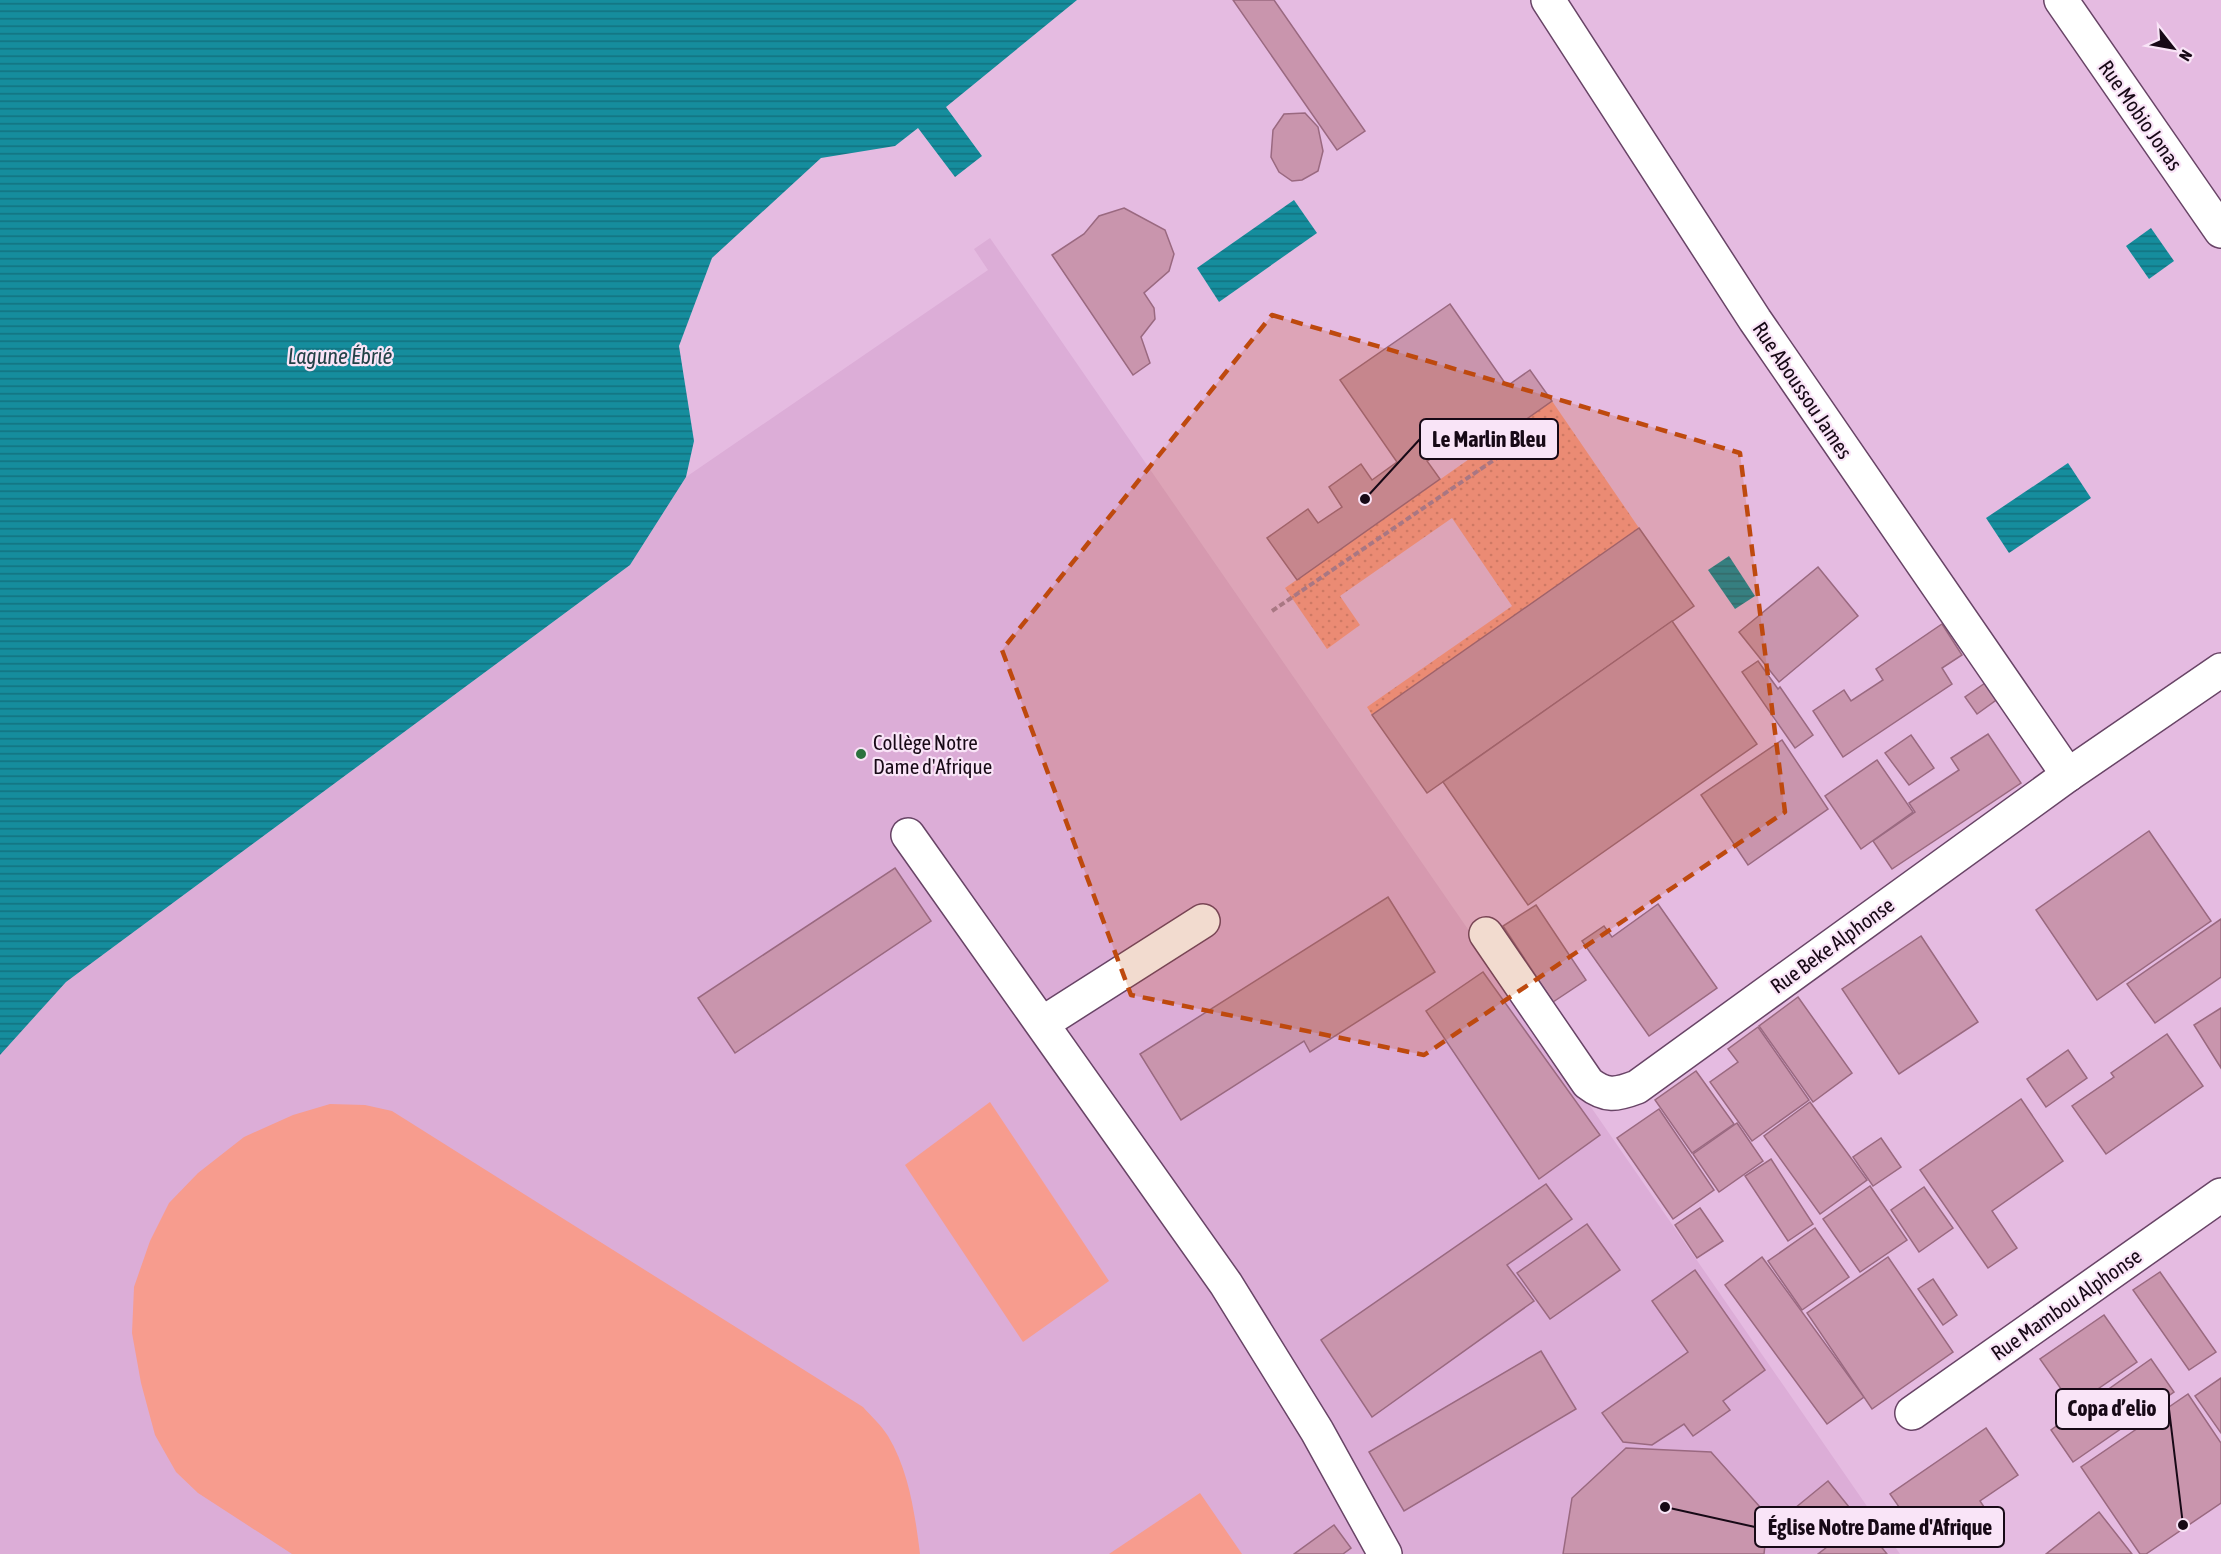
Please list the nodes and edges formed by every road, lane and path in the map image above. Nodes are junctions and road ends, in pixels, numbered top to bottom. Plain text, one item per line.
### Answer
1 (1548, 0) edge
2 (2061, 0) edge
3 (2221, 231) edge
4 (1545, 426) dead end
5 (1272, 611) dead end
6 (2221, 670) edge
7 (2068, 775) junction
8 (908, 834) dead end
9 (1203, 921) dead end
10 (1486, 934) dead end
11 (1043, 1023) junction
12 (2221, 1195) edge
13 (1912, 1413) dead end
14 (1385, 1554) edge

1 - 7 street, Rue Aboussou James
2 - 3 street, Rue Mobio Jonas
4 - 5 path
6 - 7 street, Rue Beke Alphonse
7 - 10 street, Rue Beke Alphonse
8 - 11 street
9 - 11 street
11 - 14 street
12 - 13 street, Rue Mambou Alphonse

